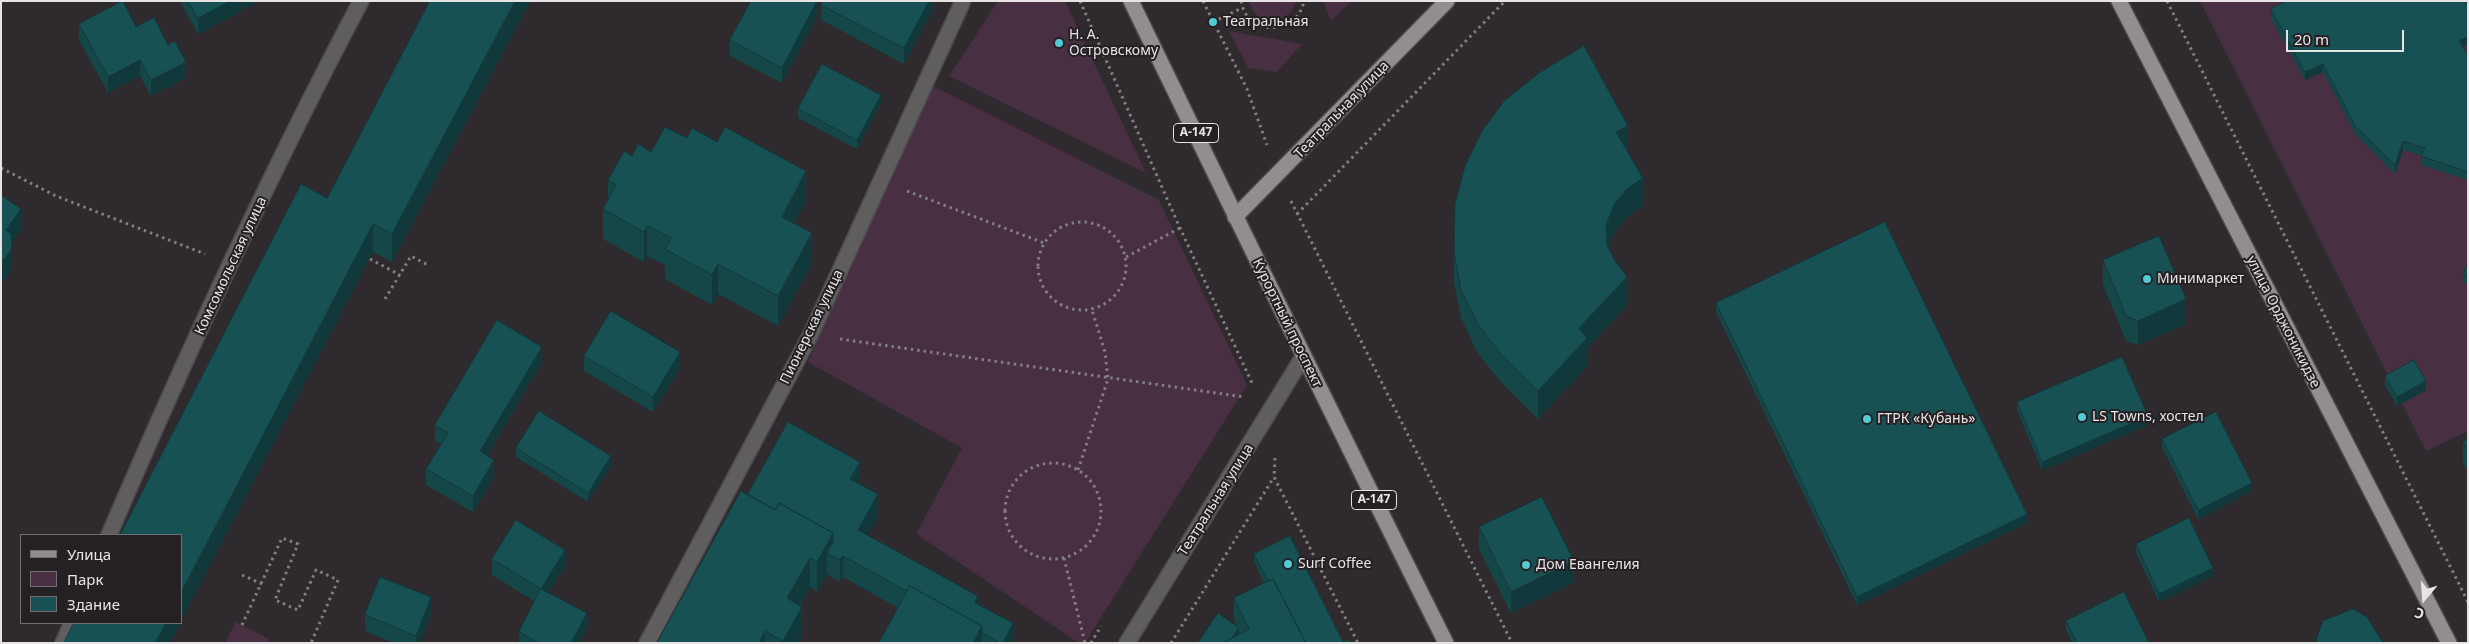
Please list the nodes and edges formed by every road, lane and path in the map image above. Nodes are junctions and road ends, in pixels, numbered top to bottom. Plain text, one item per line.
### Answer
1 (361, 1) edge
2 (1080, 1) edge
3 (1131, 1) edge
4 (1203, 1) edge
5 (1241, 1) edge
6 (1304, 1) edge
7 (1448, 1) edge
8 (1505, 1) edge
9 (2119, 1) edge
10 (2167, 1) edge
11 (962, 3) dead end
12 (1242, 8) junction
13 (1213, 22) junction
14 (1, 168) edge
15 (1278, 176) junction
16 (881, 181) junction
17 (1297, 214) junction
18 (1235, 217) junction
19 (1180, 228) junction
20 (1044, 243) junction
21 (1126, 257) junction
22 (370, 259) edge
23 (231, 264) junction
24 (428, 265) dead end
25 (400, 275) junction
26 (386, 299) dead end
27 (1092, 310) junction
28 (811, 334) junction
29 (1303, 357) junction
30 (1108, 379) junction
31 (1260, 399) junction
32 (1268, 416) junction
33 (1078, 470) junction
34 (1274, 477) junction
35 (109, 534) edge
36 (1064, 558) junction
37 (242, 575) dead end
38 (262, 584) junction
39 (2468, 602) edge
40 (72, 624) edge
41 (242, 625) dead end
42 (63, 643) edge
43 (311, 643) edge
44 (646, 643) edge
45 (1085, 643) edge
46 (1127, 643) edge
47 (1171, 643) edge
48 (1358, 643) edge
49 (1446, 643) edge
50 (1512, 643) edge
51 (2449, 643) edge

1 - 23 street, Комсомольская улица
2 - 19 path
3 - 18 main road, Курортный проспект / А-147
4 - 13 path
5 - 12 path
6 - 12 path
7 - 15 main road, Театральная улица
8 - 17 path
9 - 51 main road, улица Орджоникидзе
10 - 39 path
11 - 16 street, Пионерская улица
12 - 13 path
13 - 15 path
14 - 23 path
15 - 17 path
15 - 18 main road, Театральная улица
16 - 20 path
16 - 28 street, Пионерская улица
17 - 50 path
18 - 29 main road, Курортный проспект / А-147
19 - 21 path
19 - 31 path
20 - 21 path
20 - 27 path
21 - 27 path
22 - 25 path
23 - 35 street, Комсомольская улица
24 - 25 path
25 - 26 path
27 - 30 path
28 - 30 path
28 - 44 street, Пионерская улица
29 - 32 street, Театральная улица
29 - 49 main road, Курортный проспект / А-147
30 - 31 path
30 - 33 path
31 - 32 path
32 - 34 path
32 - 46 street, Театральная улица
33 - 36 path
33 - 36 path
34 - 47 path
34 - 48 path
36 - 45 path
37 - 38 path
38 - 41 path
38 - 43 path
40 - 42 street

